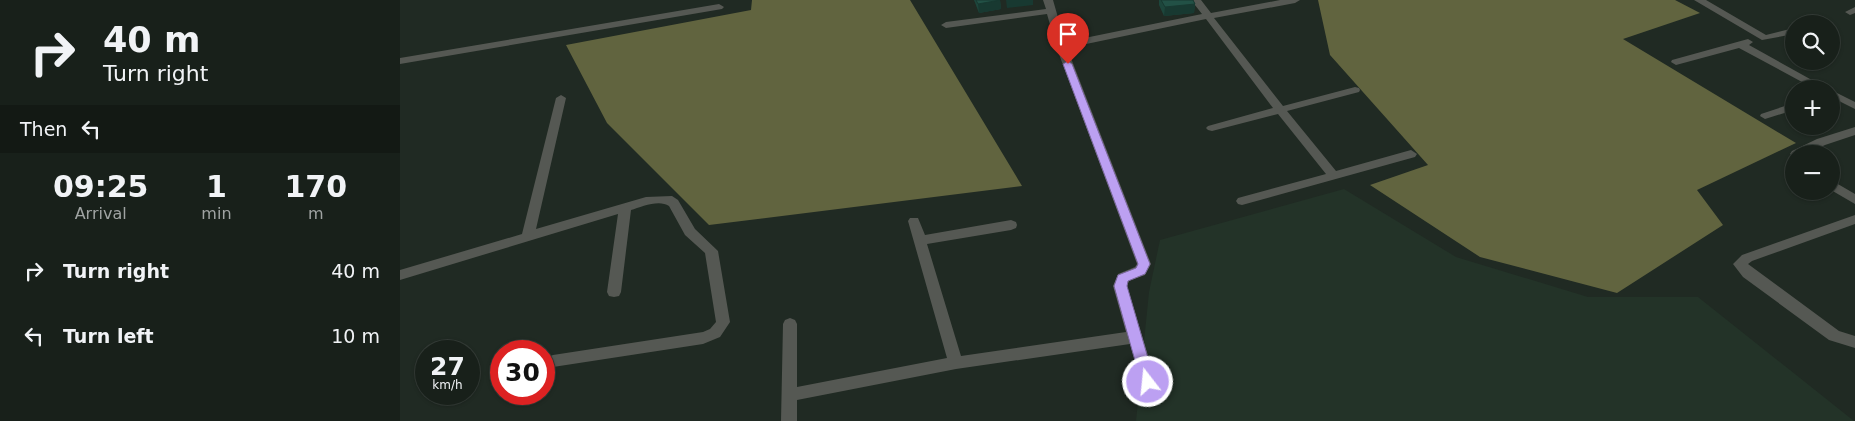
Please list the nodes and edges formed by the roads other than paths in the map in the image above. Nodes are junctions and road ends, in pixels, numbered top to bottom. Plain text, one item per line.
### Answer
1 (1196, 0) edge
2 (1295, 0) edge
3 (1699, 0) edge
4 (1049, 5) edge
5 (719, 7) dead end
6 (1208, 16) junction
7 (946, 24) dead end
8 (1785, 33) edge
9 (1765, 38) junction
10 (1740, 44) junction
11 (1061, 46) junction
12 (400, 61) edge
13 (1676, 62) dead end
14 (1806, 80) edge
15 (1355, 90) dead end
16 (561, 98) dead end
17 (1840, 98) edge
18 (1855, 106) edge
19 (1785, 109) edge
20 (1281, 111) junction
21 (1766, 116) dead end
22 (1212, 128) dead end
23 (1855, 131) edge
24 (1814, 145) edge
25 (1411, 154) dead end
26 (1334, 176) junction
27 (1840, 190) edge
28 (1855, 200) edge
29 (1242, 201) dead end
30 (625, 207) junction
31 (1855, 219) edge
32 (914, 221) dead end
33 (1011, 225) dead end
34 (528, 236) junction
35 (920, 241) junction
36 (400, 275) edge
37 (614, 292) dead end
38 (790, 324) dead end
39 (1135, 337) junction
40 (1855, 342) edge
41 (555, 361) edge
42 (956, 363) junction
43 (1148, 382) dead end
44 (790, 395) junction
45 (789, 421) edge

1 - 6 street
2 - 6 street
3 - 9 street
4 - 7 street
4 - 11 street
5 - 12 street
6 - 11 street
6 - 20 street
8 - 9 street
9 - 10 street
10 - 13 street
10 - 14 street
11 - 39 street
15 - 20 street
16 - 34 street
17 - 18 street
19 - 21 street
20 - 22 street
20 - 26 street
23 - 24 street
25 - 26 street
26 - 29 street
27 - 28 street
30 - 34 street
30 - 37 street
30 - 41 street
31 - 40 street
32 - 35 street
33 - 35 street
34 - 36 street
35 - 42 street
38 - 44 street
39 - 42 street
39 - 43 street
42 - 44 street
44 - 45 street

